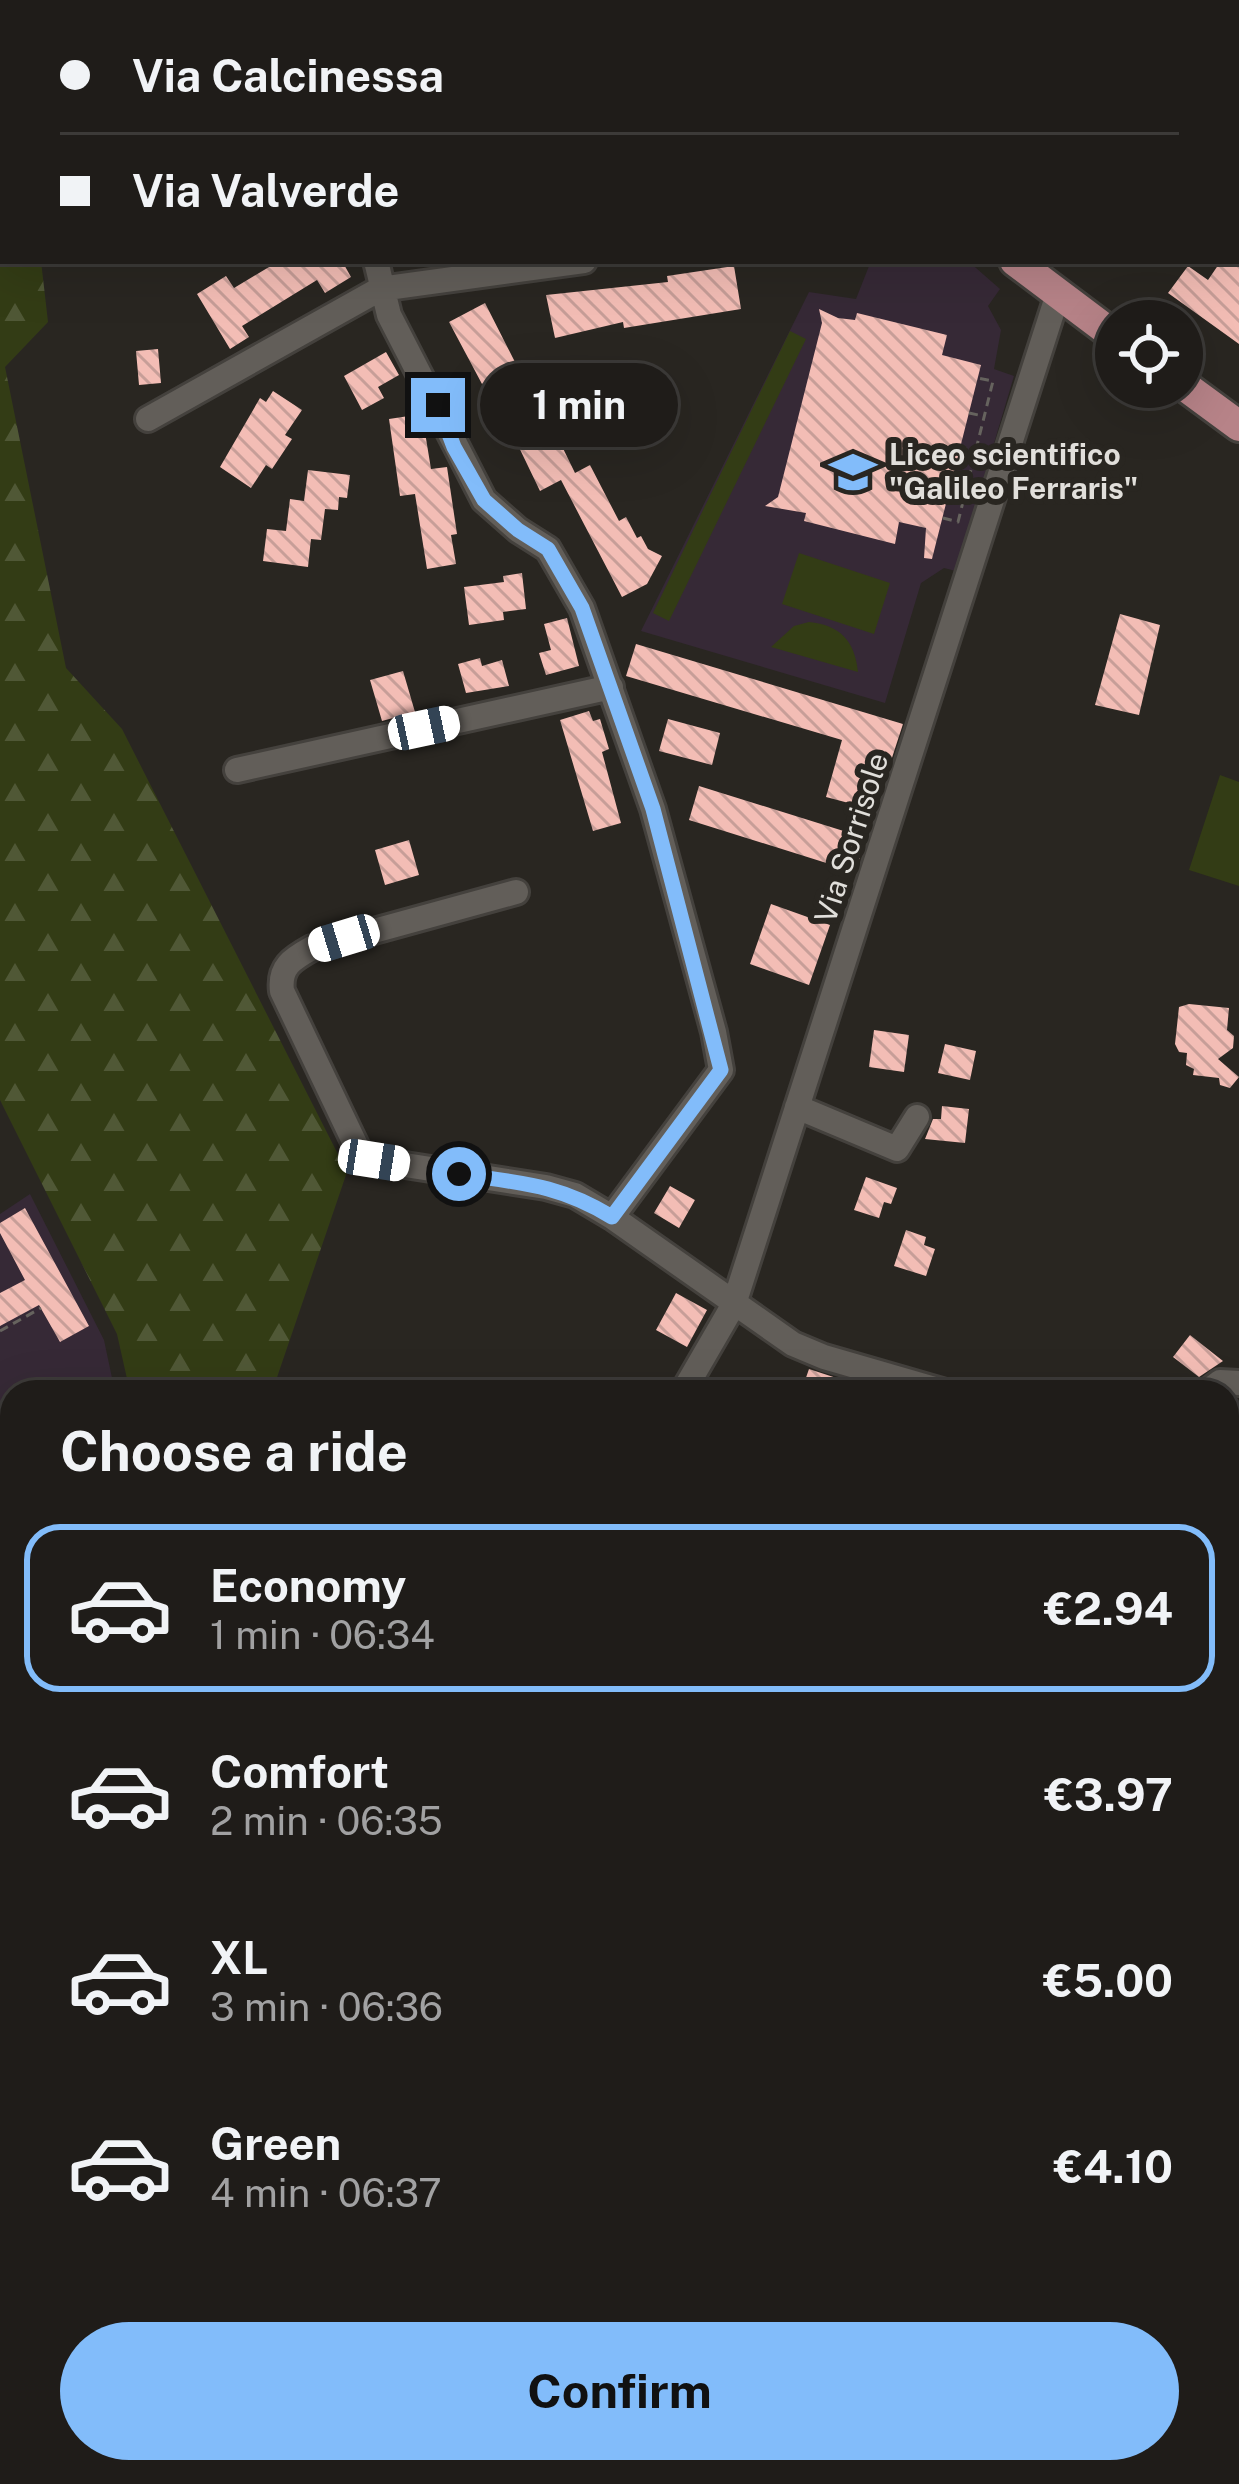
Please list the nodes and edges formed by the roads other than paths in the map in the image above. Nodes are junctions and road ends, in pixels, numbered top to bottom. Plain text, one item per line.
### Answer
1 (376, 264) edge
2 (562, 264) edge
3 (1031, 265) edge
4 (380, 289) junction
5 (1058, 294) junction
6 (1095, 321) edge
7 (1203, 400) edge
8 (148, 419) dead end
9 (1239, 426) edge
10 (611, 687) junction
11 (237, 770) dead end
12 (516, 892) dead end
13 (797, 1107) junction
14 (917, 1117) dead end
15 (612, 1217) junction
16 (734, 1304) junction
17 (690, 1380) edge
18 (902, 1380) edge

1 - 4 street
2 - 4 street
3 - 5 main road
4 - 8 street
4 - 10 street
5 - 6 main road
5 - 13 street, Via Sorrisole
7 - 9 main road
10 - 11 street
10 - 15 street
12 - 15 street
13 - 14 street
13 - 16 street, Via Sorrisole
15 - 16 street
16 - 17 street, Via Sorrisole
16 - 18 street

